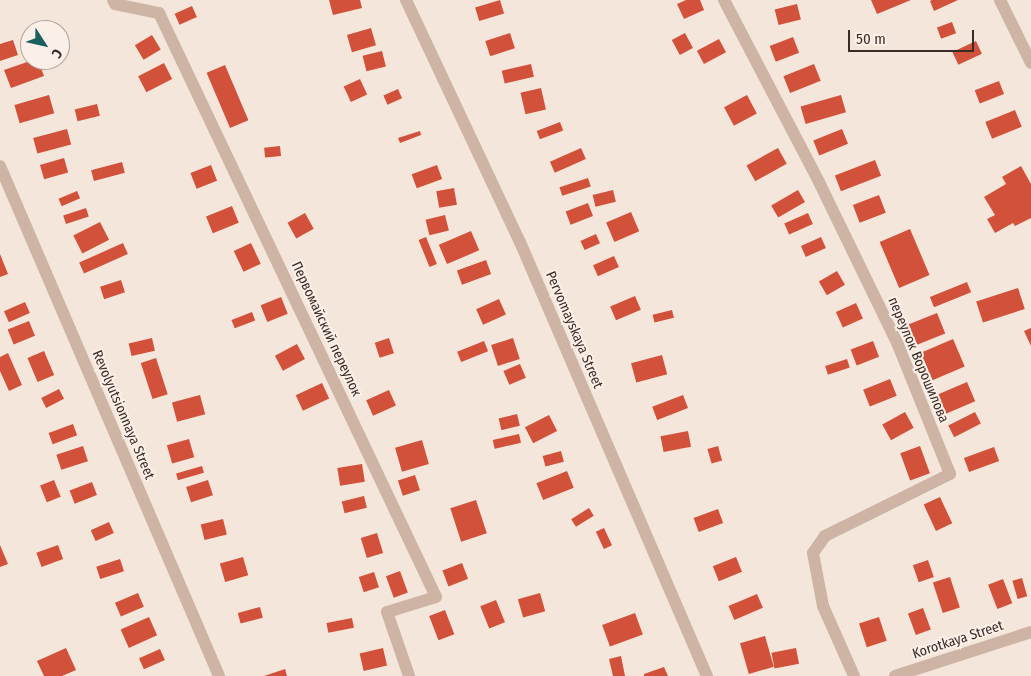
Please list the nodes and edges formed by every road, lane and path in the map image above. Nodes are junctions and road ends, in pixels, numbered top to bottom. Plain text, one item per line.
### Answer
1 (113, 0) edge
2 (406, 0) edge
3 (724, 0) edge
4 (1000, 0) edge
5 (1031, 62) edge
6 (0, 166) edge
7 (1031, 632) edge
8 (220, 676) edge
9 (409, 676) edge
10 (707, 676) edge
11 (854, 676) edge
12 (895, 676) edge

1 - 9 street, Первомайский переулок
2 - 10 street, Pervomayskaya Street
3 - 11 street, переулок Ворошилова
4 - 5 street
6 - 8 street, Revolyutsionnaya Street
7 - 12 street, Korotkaya Street

